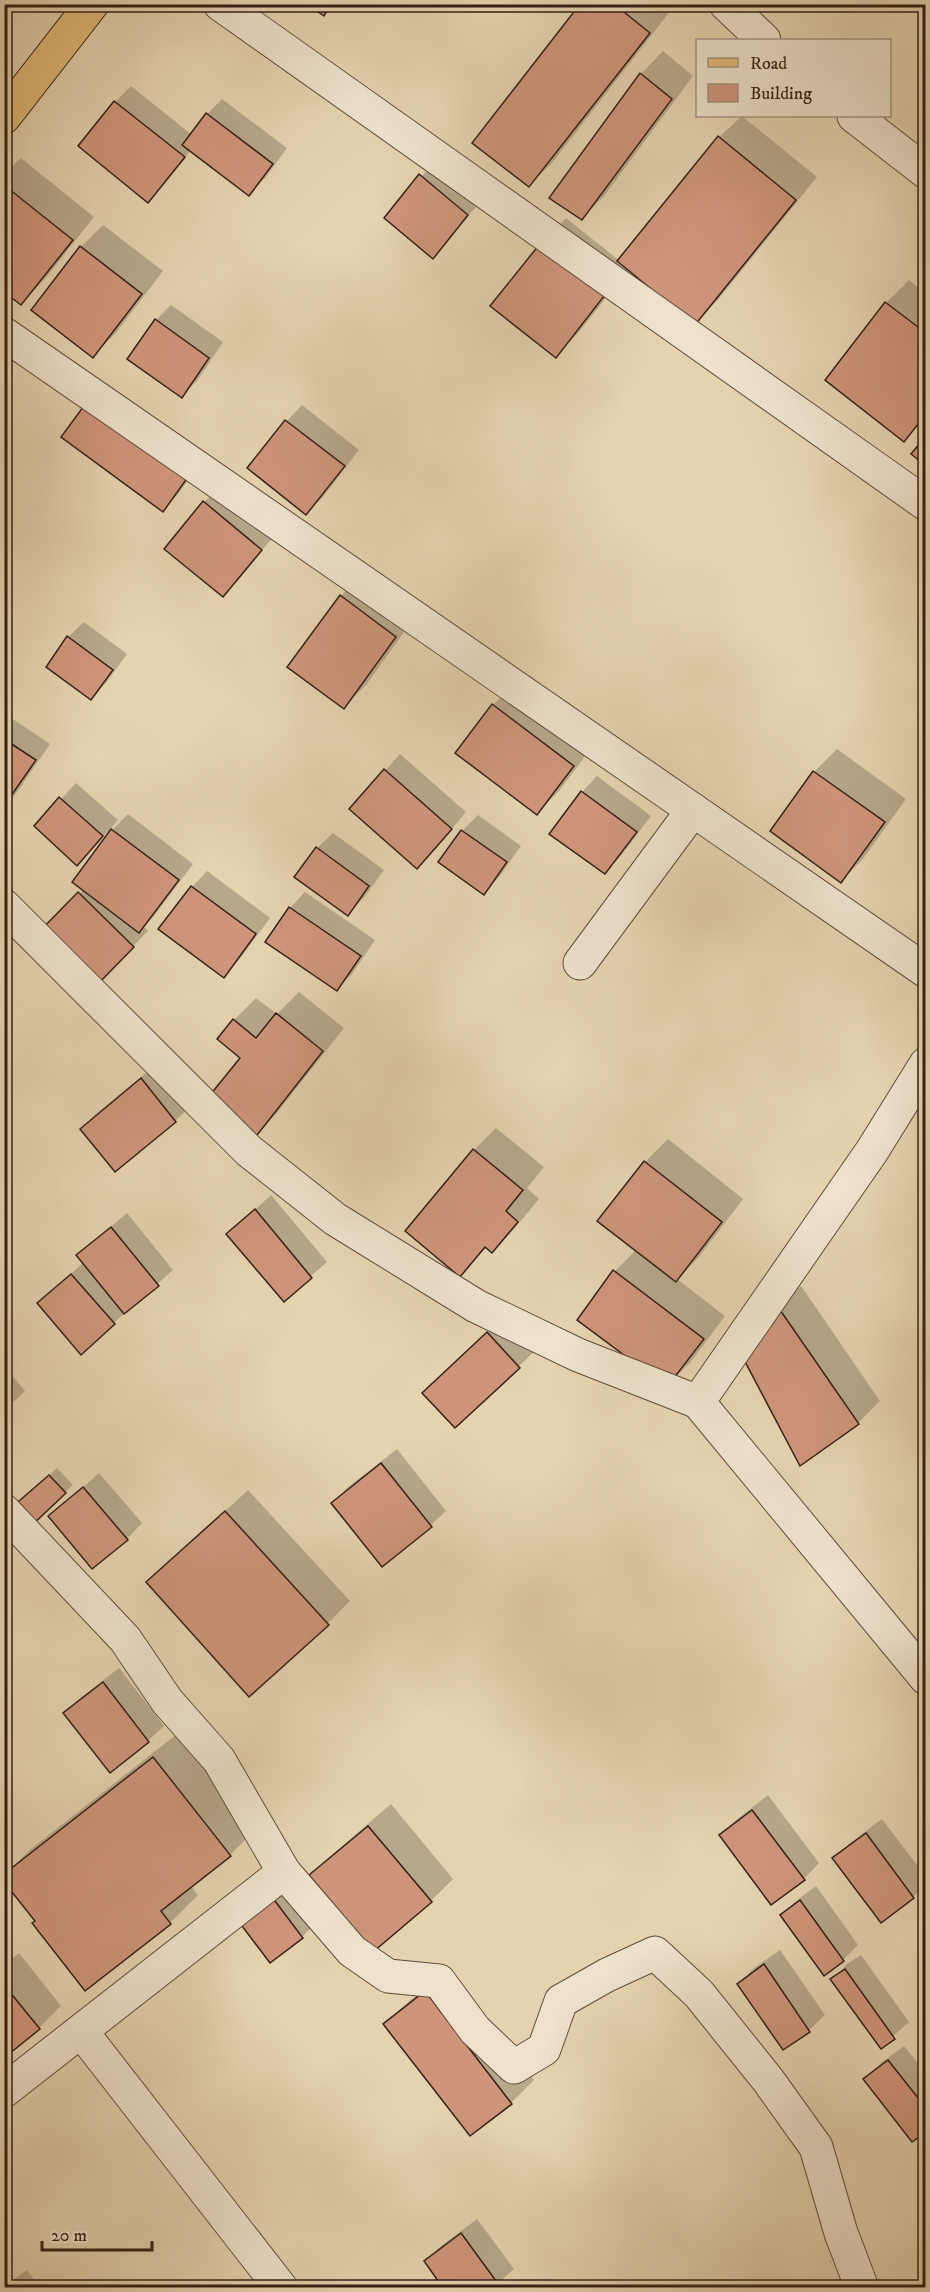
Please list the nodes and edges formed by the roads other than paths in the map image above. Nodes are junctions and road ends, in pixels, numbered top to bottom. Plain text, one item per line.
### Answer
1 (92, 4) edge
2 (220, 4) edge
3 (726, 4) edge
4 (763, 39) edge
5 (4, 117) edge
6 (855, 117) edge
7 (926, 172) edge
8 (4, 334) edge
9 (926, 504) edge
10 (693, 810) junction
11 (4, 906) edge
12 (580, 963) dead end
13 (926, 971) edge
14 (926, 1064) edge
15 (698, 1402) junction
16 (4, 1511) edge
17 (926, 1678) edge
18 (284, 1872) junction
19 (81, 2031) junction
20 (4, 2091) edge
21 (281, 2288) edge
22 (862, 2288) edge

1 - 5 main road
2 - 9 street
3 - 4 street
6 - 7 street
8 - 10 street
10 - 12 street
10 - 13 street
11 - 15 street
14 - 15 street
15 - 17 street
16 - 18 street
18 - 19 street
18 - 22 street
19 - 20 street
19 - 21 street

